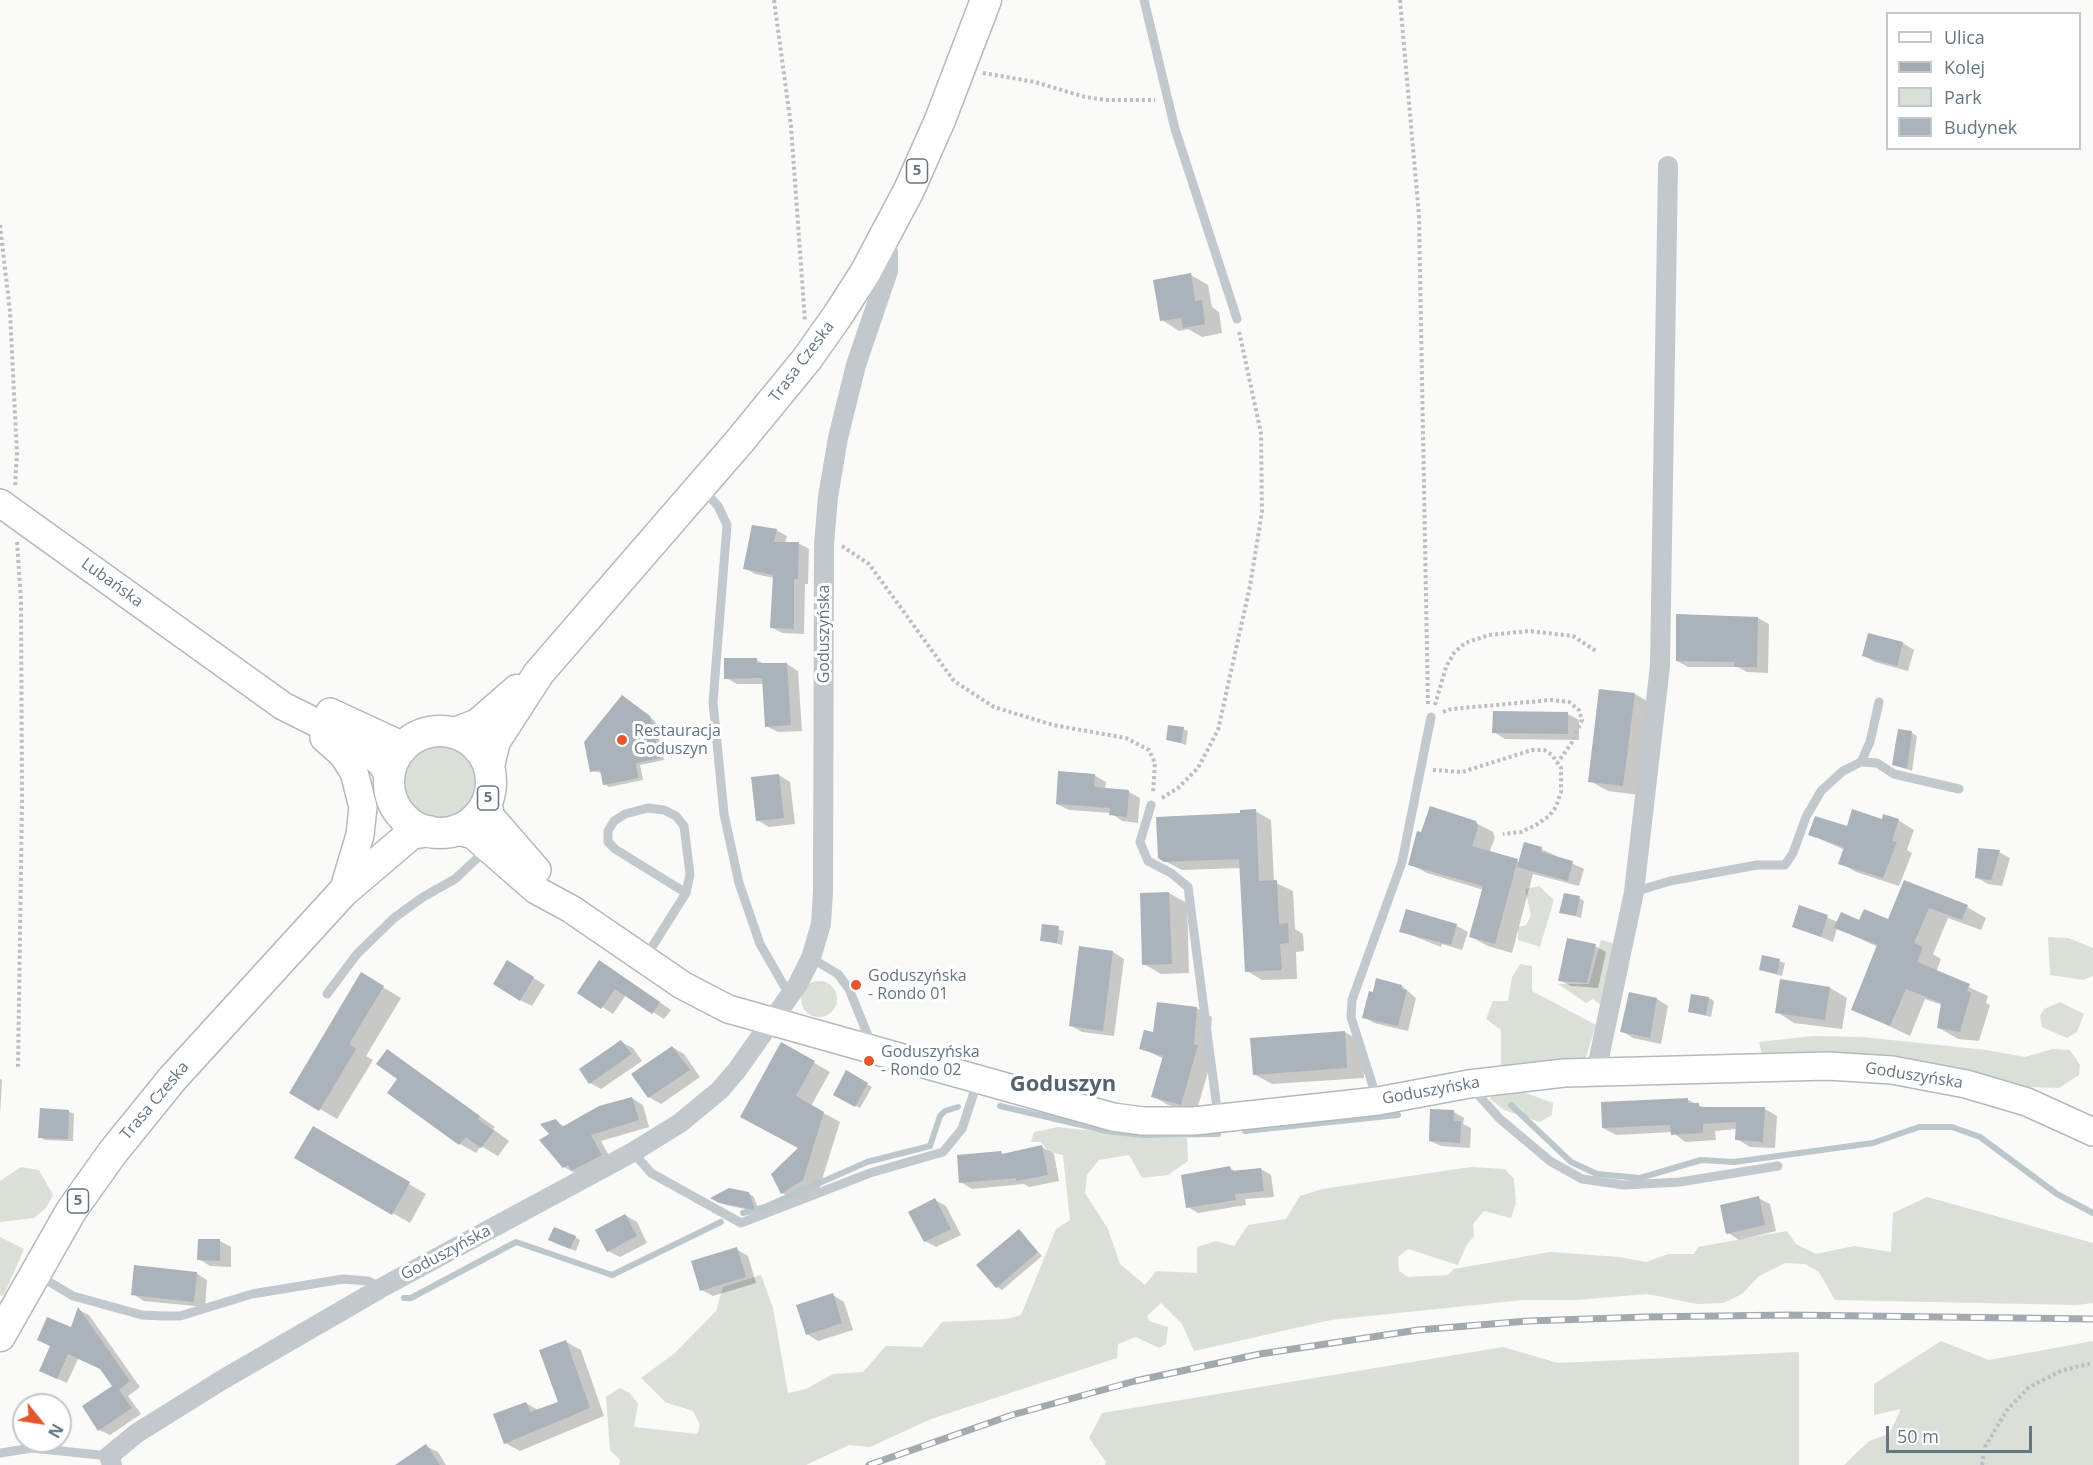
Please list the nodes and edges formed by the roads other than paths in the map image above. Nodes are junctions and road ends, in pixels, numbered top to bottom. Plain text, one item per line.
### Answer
1 (986, 0) edge
2 (1144, 0) edge
3 (1668, 166) dead end
4 (882, 243) junction
5 (1237, 319) road end
6 (8, 494) edge
7 (708, 495) dead end
8 (223, 662) junction
9 (539, 673) junction
10 (1879, 702) dead end
11 (283, 706) junction
12 (1431, 717) road end
13 (455, 734) junction
14 (406, 744) junction
15 (1861, 762) junction
16 (489, 766) junction
17 (392, 789) junction
18 (1959, 789) dead end
19 (487, 802) junction
20 (1151, 805) road end
21 (441, 831) junction
22 (489, 847) junction
23 (343, 892) junction
24 (1634, 892) junction
25 (686, 893) junction
26 (571, 909) junction
27 (810, 958) junction
28 (644, 960) junction
29 (327, 994) dead end
30 (790, 996) junction
31 (771, 1023) junction
32 (875, 1051) junction
33 (1596, 1072) junction
34 (978, 1080) junction
35 (1469, 1083) junction
36 (1378, 1101) junction
37 (1218, 1119) junction
38 (2093, 1132) edge
39 (633, 1152) junction
40 (1779, 1166) dead end
41 (33, 1273) junction
42 (381, 1288) junction
43 (0, 1336) edge
44 (62, 1453) edge
45 (111, 1461) edge

1 - 4 main road, Trasa Czeska / 5
2 - 5 lane
3 - 24 street
4 - 9 main road, Trasa Czeska / 5
4 - 27 street, Goduszyńska
6 - 8 street, Lubańska
7 - 30 lane
8 - 11 street, Lubańska
8 - 14 street, Lubańska
9 - 13 main road, Trasa Czeska / 5
9 - 16 main road, Trasa Czeska / 5
10 - 15 lane
11 - 17 street, Lubańska
11 - 23 street
12 - 36 lane
13 - 14 main road, 5
13 - 16 main road, 5
14 - 17 main road, 5
15 - 18 lane
15 - 24 lane
16 - 19 main road, 5
17 - 21 main road
17 - 23 main road, Trasa Czeska / 5
19 - 21 main road, 5
19 - 26 street, Goduszyńska
20 - 37 lane
21 - 22 street, Goduszyńska
21 - 23 main road, Trasa Czeska / 5
22 - 26 street, Goduszyńska
22 - 29 lane
23 - 41 main road, Trasa Czeska / 5
24 - 33 street
25 - 25 lane
25 - 28 lane
26 - 28 street, Goduszyńska
27 - 30 street, Goduszyńska
27 - 32 lane
28 - 31 street, Goduszyńska
30 - 31 street, Goduszyńska
31 - 32 street, Goduszyńska
31 - 39 street, Goduszyńska
32 - 34 street, Goduszyńska
33 - 35 street, Goduszyńska
33 - 38 street, Goduszyńska
34 - 37 street, Goduszyńska
34 - 39 lane
35 - 36 street, Goduszyńska
35 - 40 lane
36 - 37 street, Goduszyńska
39 - 42 street, Goduszyńska
41 - 42 lane
41 - 43 main road, Trasa Czeska / 5
42 - 45 street, Goduszyńska
44 - 45 lane

